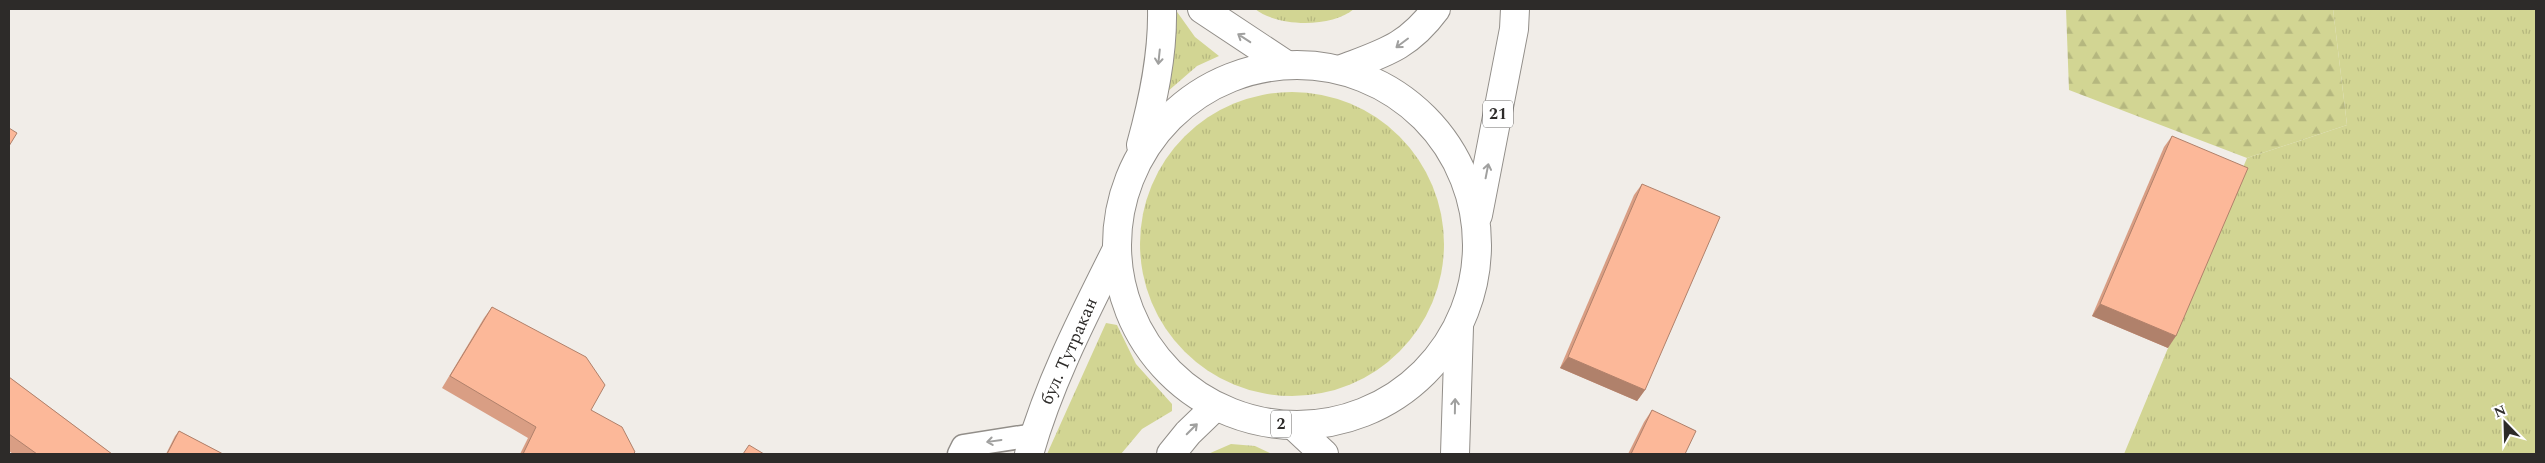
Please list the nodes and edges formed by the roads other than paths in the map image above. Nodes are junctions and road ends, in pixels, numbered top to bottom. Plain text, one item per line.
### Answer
1 (1162, 9) edge
2 (1202, 9) edge
3 (1436, 9) edge
4 (1519, 16) edge
5 (1285, 64) junction
6 (1342, 69) junction
7 (1135, 165) junction
8 (1477, 219) junction
9 (1116, 251) junction
10 (1459, 327) junction
11 (1216, 406) junction
12 (1294, 426) junction
13 (1032, 445) edge
14 (959, 454) edge
15 (1171, 454) edge
16 (1324, 454) edge
17 (1455, 454) edge

1 -> 7 main road
5 -> 2 main road, 2
3 -> 6 main road, 2
8 -> 4 main road, 21
5 - 6 main road, 2
5 - 7 main road, 2
6 - 8 main road, 2
7 - 9 main road, 2
8 - 10 main road, 2
9 - 11 main road, 2
9 - 13 main road, бул. Тутракан
10 - 12 main road, 2
17 -> 10 main road, 2
11 - 12 main road, 2
15 -> 11 main road
12 - 16 main road, 2
13 -> 14 lane

